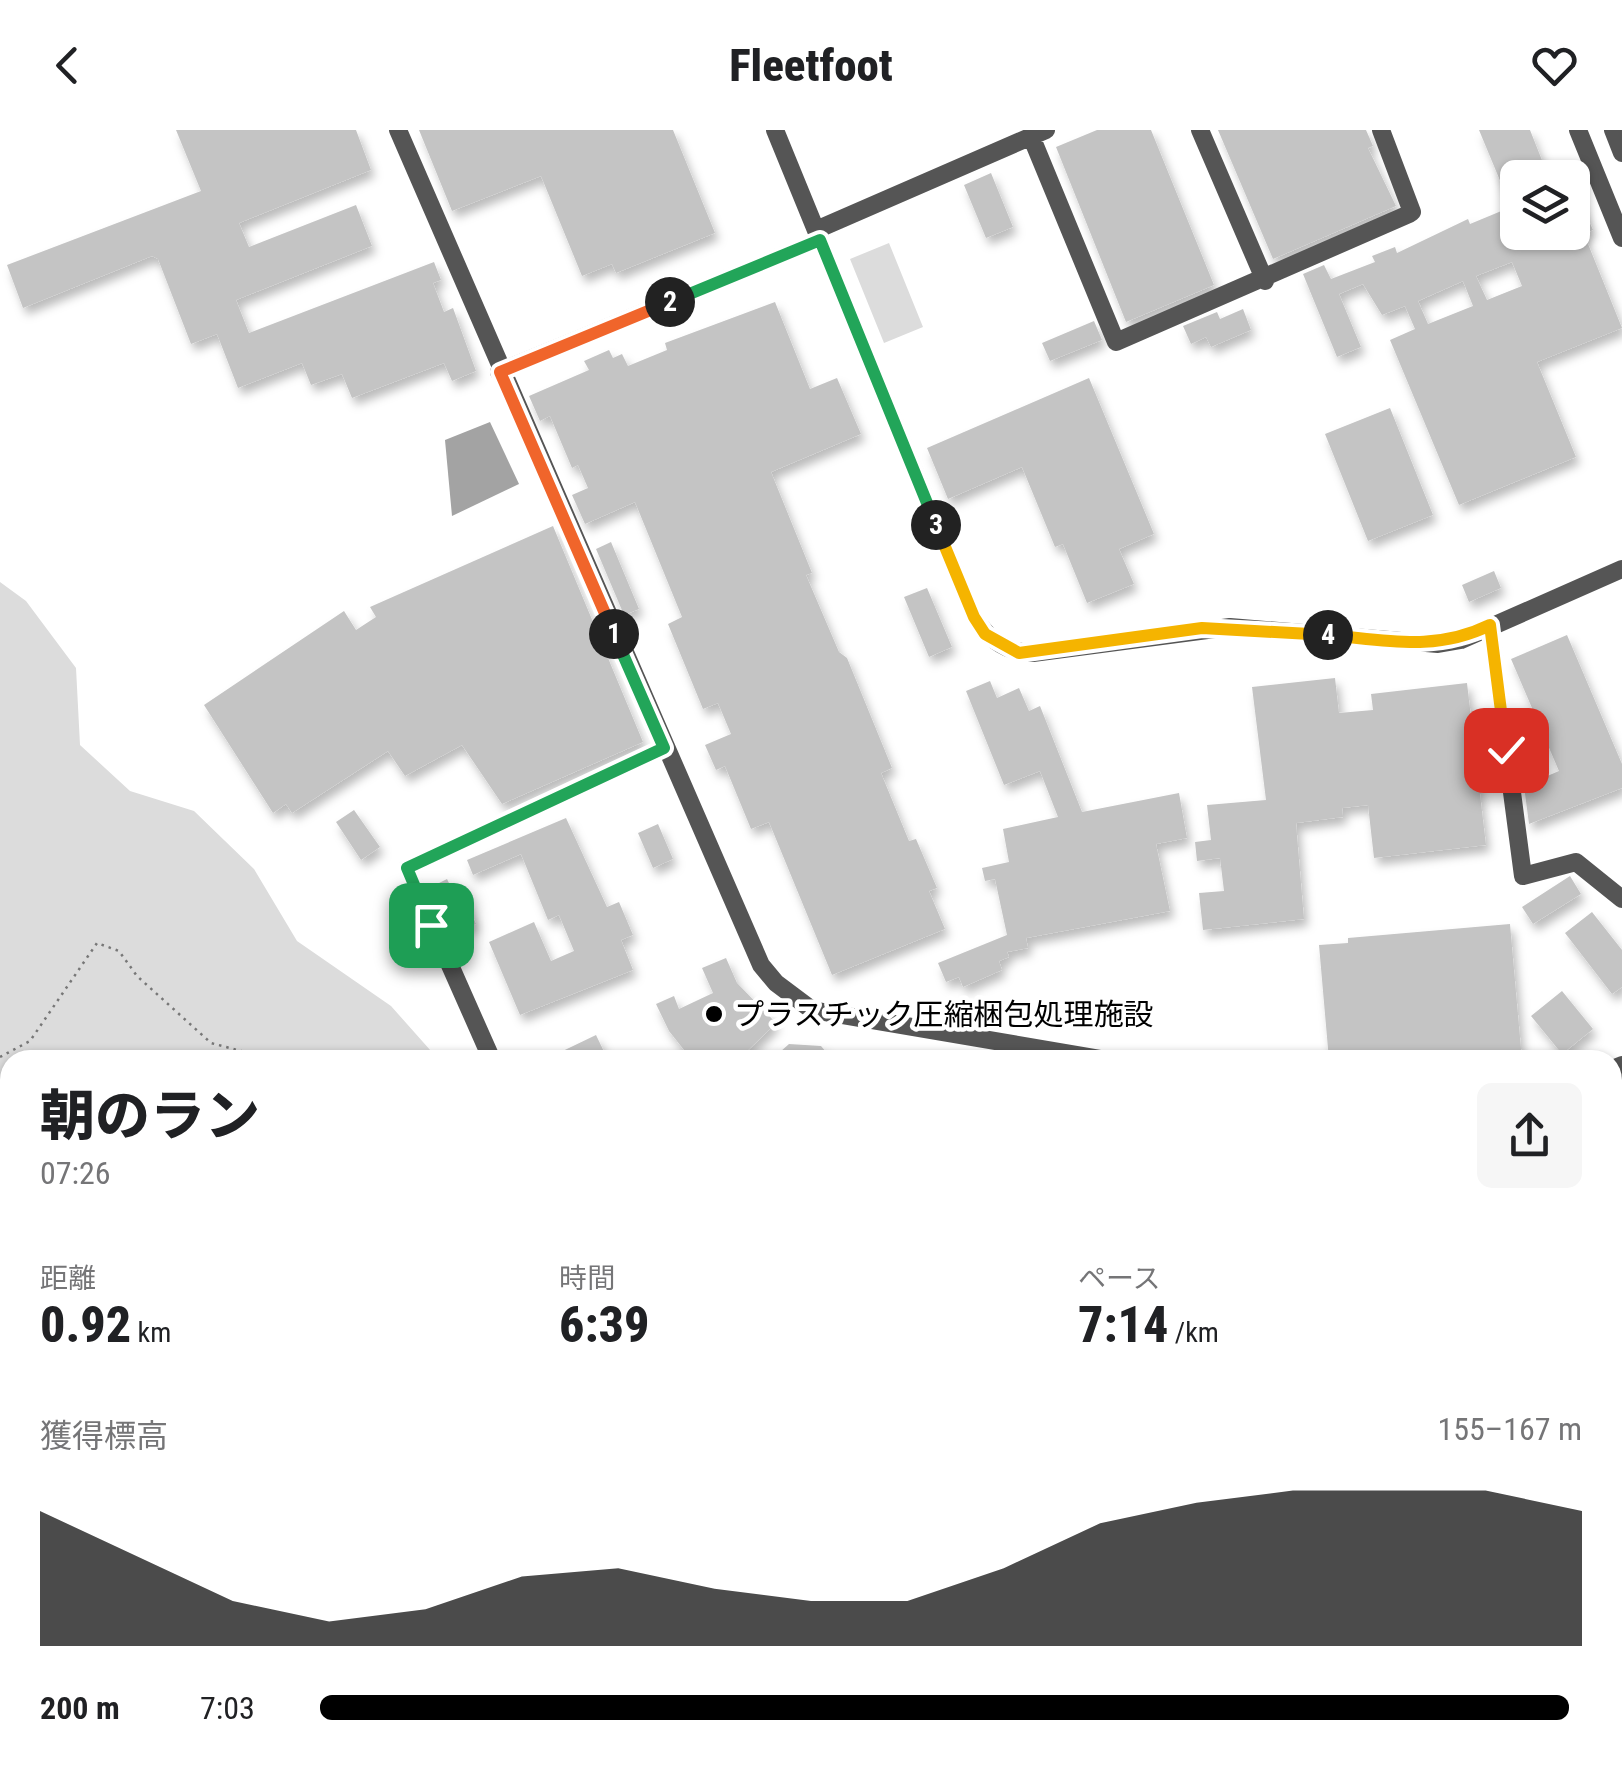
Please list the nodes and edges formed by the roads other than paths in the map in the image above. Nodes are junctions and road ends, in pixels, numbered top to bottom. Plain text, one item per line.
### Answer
1 (398, 130) edge
2 (775, 130) edge
3 (1200, 130) edge
4 (1380, 130) edge
5 (1578, 130) edge
6 (1612, 130) edge
7 (1039, 133) edge
8 (1622, 153) edge
9 (818, 235) junction
10 (1622, 238) edge
11 (1265, 280) junction
12 (500, 372) junction
13 (1622, 569) edge
14 (1490, 625) junction
15 (664, 748) junction
16 (1622, 899) edge
17 (488, 1050) edge
18 (1045, 1050) edge

1 - 12 street
2 - 9 street
3 - 11 street
4 - 11 street
5 - 10 street
6 - 8 street
7 - 9 street
7 - 11 street
9 - 12 street
9 - 14 street
12 - 15 street
13 - 14 street
14 - 16 street
15 - 17 street
15 - 18 street

